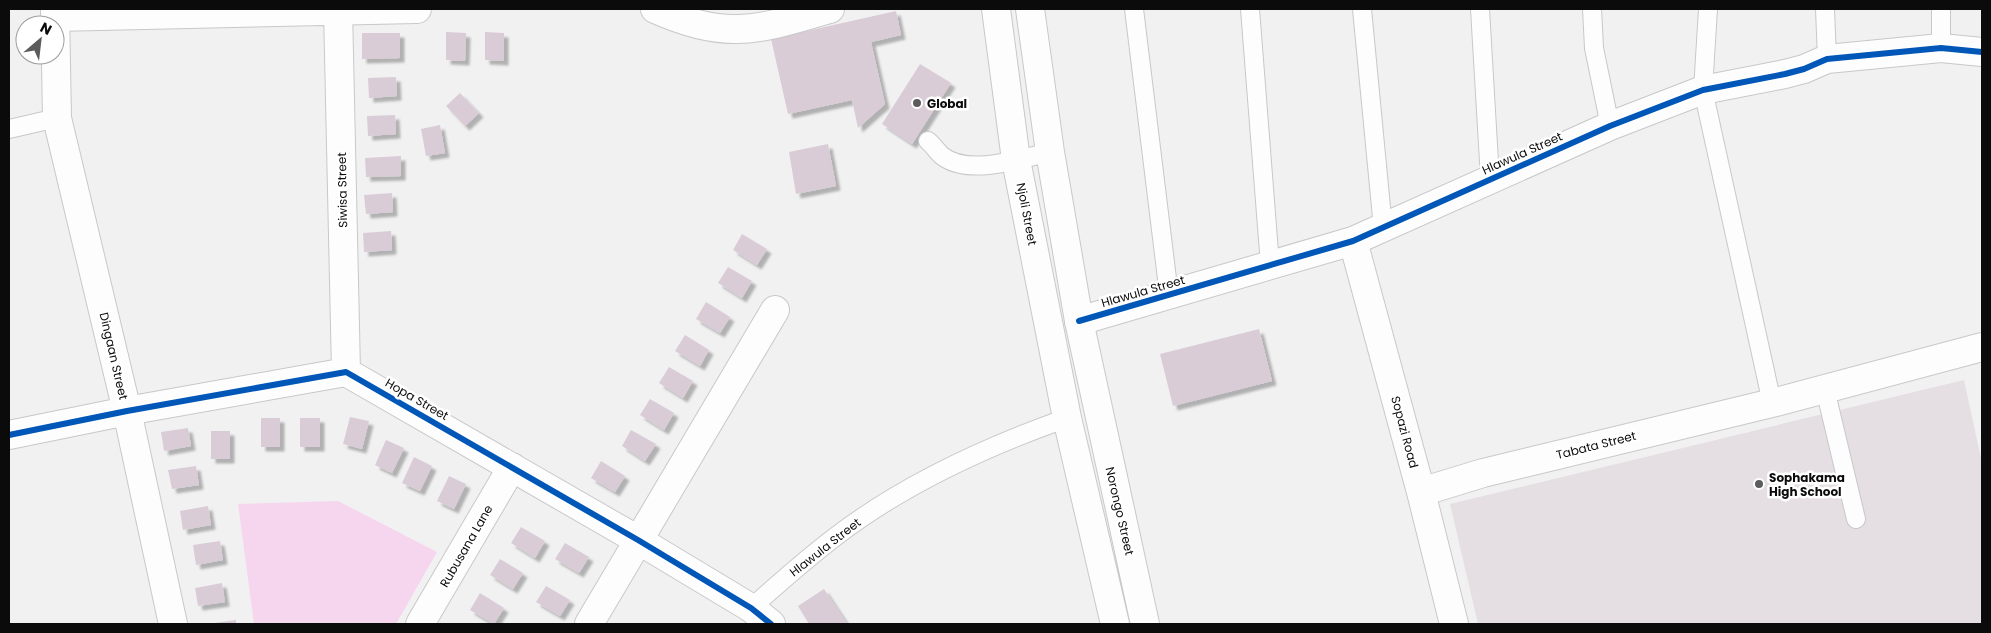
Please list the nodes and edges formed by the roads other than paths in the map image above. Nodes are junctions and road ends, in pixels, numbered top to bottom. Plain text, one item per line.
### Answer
1 (338, 9) edge
2 (417, 9) edge
3 (656, 9) edge
4 (830, 9) edge
5 (996, 9) edge
6 (1030, 9) edge
7 (1134, 9) edge
8 (1250, 9) edge
9 (1362, 9) edge
10 (1480, 9) edge
11 (1592, 9) edge
12 (1708, 9) edge
13 (1825, 9) edge
14 (1941, 9) edge
15 (55, 13) edge
16 (1942, 48) junction
17 (1982, 52) edge
18 (1827, 59) junction
19 (1703, 90) junction
20 (57, 118) junction
21 (1610, 126) junction
22 (9, 129) edge
23 (928, 140) dead end
24 (1050, 152) junction
25 (1016, 160) junction
26 (1490, 179) junction
27 (1383, 228) junction
28 (1353, 241) junction
29 (1270, 265) junction
30 (1169, 295) junction
31 (775, 310) dead end
32 (1078, 321) junction
33 (1982, 347) edge
34 (346, 372) junction
35 (1825, 389) junction
36 (1772, 403) junction
37 (128, 411) junction
38 (1068, 418) junction
39 (9, 436) edge
40 (512, 467) junction
41 (1421, 492) junction
42 (1856, 519) dead end
43 (638, 540) junction
44 (761, 616) edge
45 (174, 624) edge
46 (420, 624) edge
47 (588, 624) edge
48 (1115, 624) edge
49 (1145, 624) edge
50 (1454, 624) edge

1 - 2 street
1 - 15 street
1 - 34 street, Siwisa Street
3 - 4 street
5 - 25 street, Njoli Street
6 - 24 street
7 - 30 lane
8 - 29 lane
9 - 27 lane
10 - 26 lane
11 - 21 lane
12 - 19 lane
13 - 18 lane
14 - 16 lane
15 - 20 street, Dingaan Street
16 - 17 street, Hlawula Street
16 - 18 street, Hlawula Street
18 - 19 street, Hlawula Street
19 - 21 street, Hlawula Street
19 - 36 lane
20 - 22 lane
20 - 37 street, Dingaan Street
21 - 26 street, Hlawula Street
23 - 25 lane
24 - 25 lane
24 - 32 street
25 - 38 street, Njoli Street
26 - 27 street, Hlawula Street
27 - 28 street, Hlawula Street
28 - 29 street, Hlawula Street
28 - 41 street, Sopazi Road
29 - 30 street, Hlawula Street
30 - 32 street, Hlawula Street
31 - 43 street
32 - 49 street, Norongo Street
33 - 35 street, Tabata Street
34 - 37 street
34 - 40 street, Hopa Street
35 - 36 street, Tabata Street
35 - 42 lane
36 - 41 street, Tabata Street
37 - 39 street
37 - 45 street, Dingaan Street
38 - 44 lane, Hlawula Street
38 - 48 street
40 - 43 street, Hopa Street
40 - 46 street, Rubusana Lane
41 - 50 street, Sopazi Road
43 - 44 street, Hopa Street
43 - 47 street

